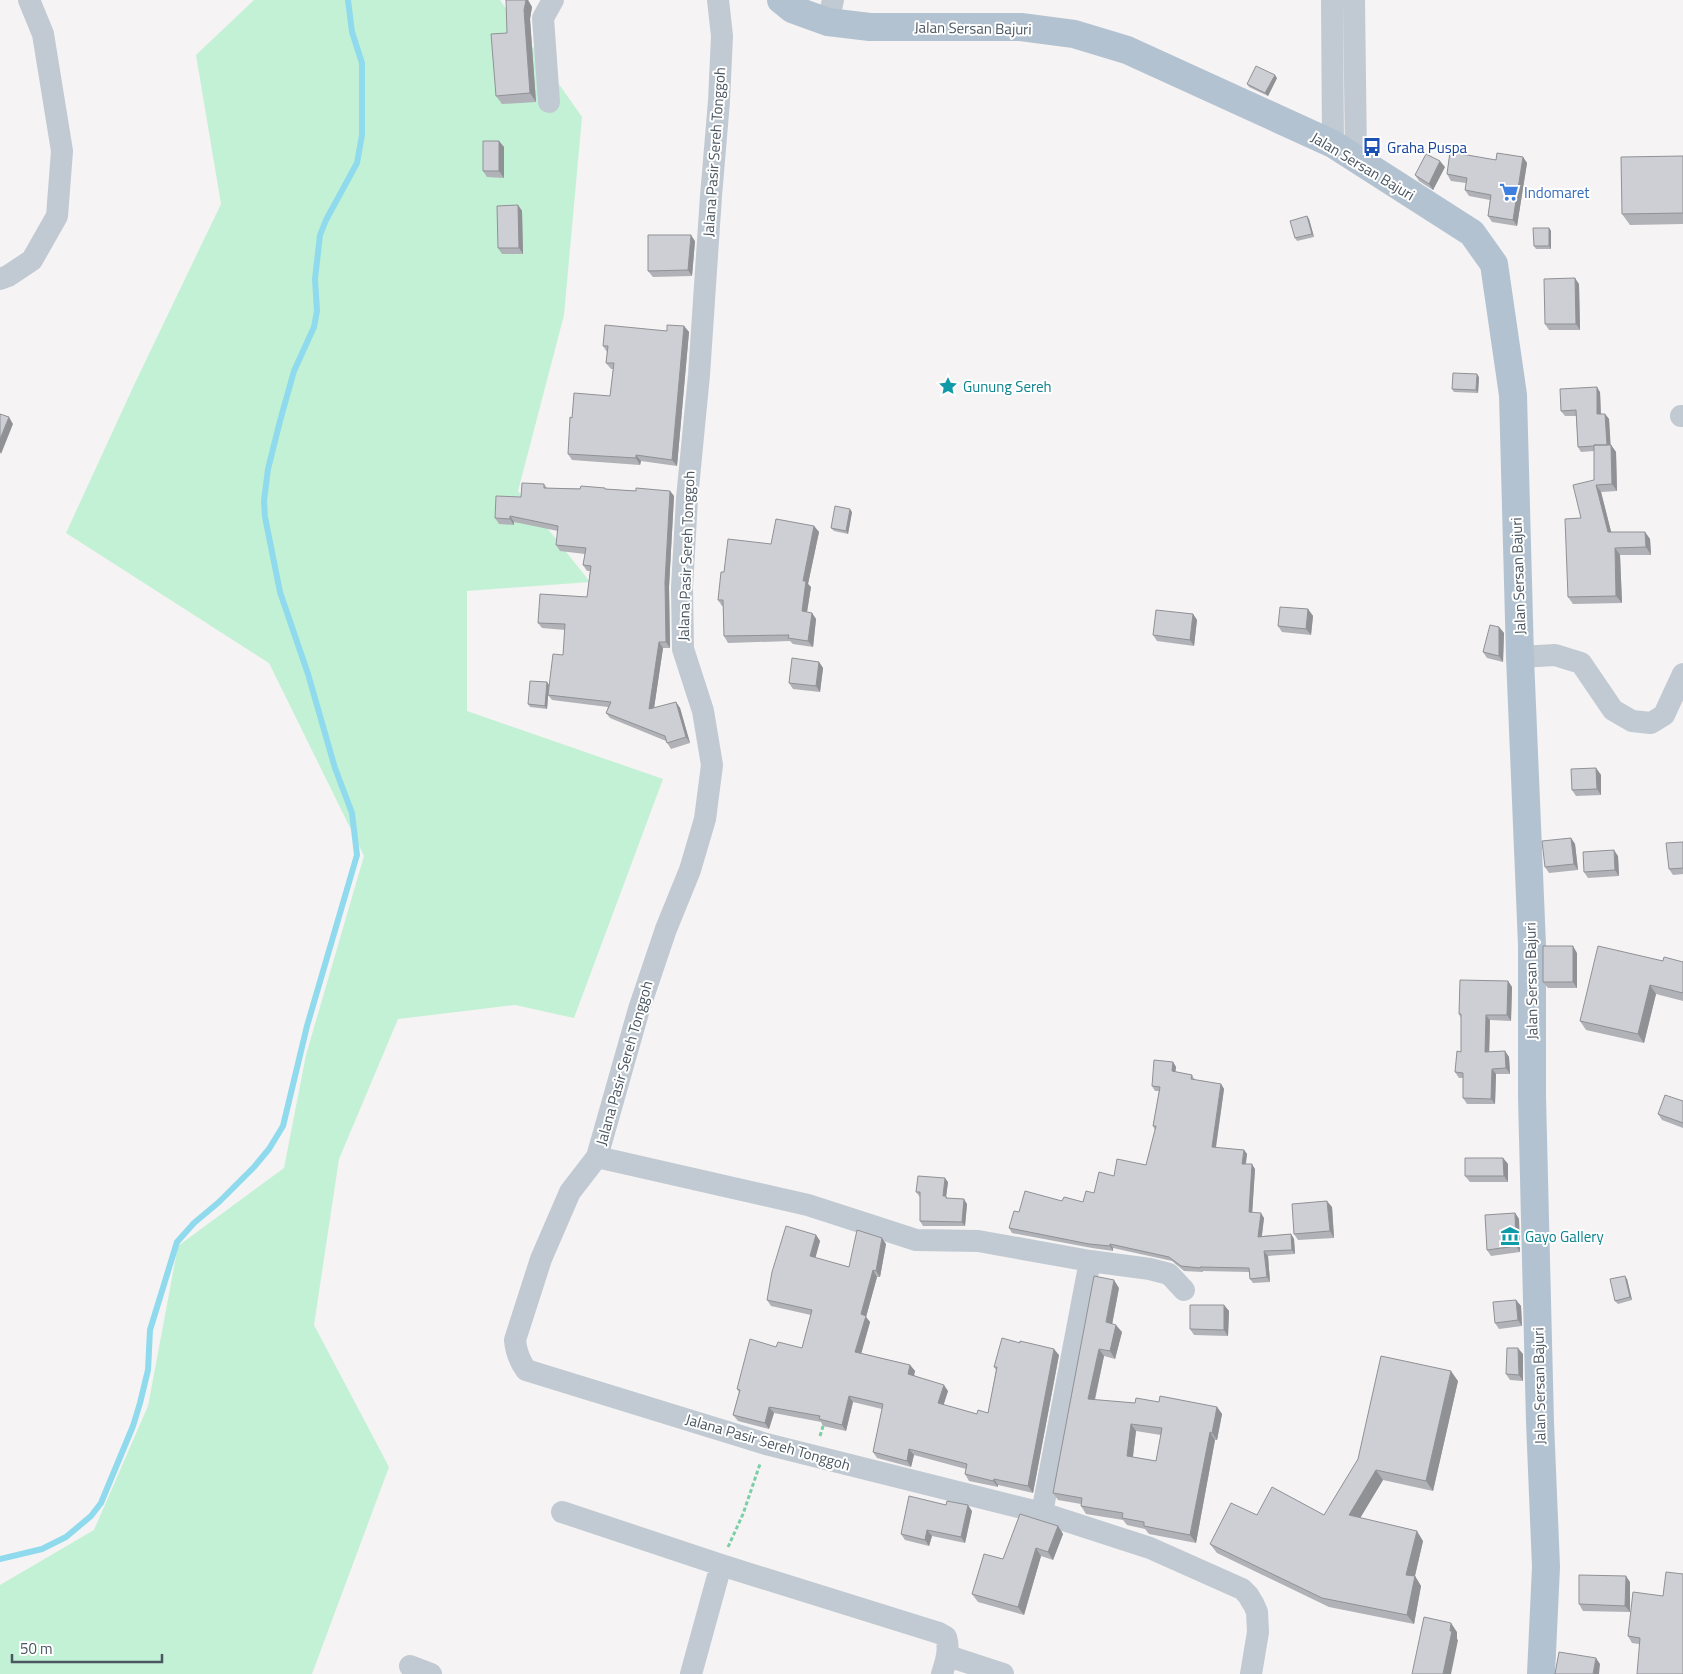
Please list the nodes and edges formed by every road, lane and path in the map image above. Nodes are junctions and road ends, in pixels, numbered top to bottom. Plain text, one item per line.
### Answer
1 (29, 0) edge
2 (553, 0) edge
3 (718, 0) edge
4 (781, 0) edge
5 (1332, 0) edge
6 (1354, 0) edge
7 (830, 11) edge
8 (549, 102) dead end
9 (1344, 151) junction
10 (0, 279) edge
11 (1520, 657) junction
12 (1683, 674) edge
13 (1674, 713) edge
14 (597, 1157) junction
15 (1090, 1261) junction
16 (1184, 1290) dead end
17 (824, 1422) edge
18 (766, 1444) junction
19 (815, 1456) junction
20 (562, 1512) dead end
21 (1042, 1513) junction
22 (721, 1565) junction
23 (945, 1665) edge
24 (691, 1674) edge
25 (1003, 1674) edge
26 (1251, 1674) edge
27 (1541, 1674) edge

1 - 10 street
2 - 8 street
3 - 14 street, Jalana Pasir Sereh Tonggoh
4 - 7 main road, Jalan Sersan Bajuri
5 - 9 street
6 - 9 street
7 - 9 main road, Jalan Sersan Bajuri
9 - 11 main road, Jalan Sersan Bajuri
11 - 13 street
11 - 27 main road, Jalan Sersan Bajuri
12 - 13 street
14 - 15 street
14 - 18 street, Jalana Pasir Sereh Tonggoh
15 - 16 street
15 - 21 street
17 - 19 path
18 - 19 street, Jalana Pasir Sereh Tonggoh
18 - 22 path
19 - 21 street, Jalana Pasir Sereh Tonggoh
20 - 22 street
21 - 26 street, Jalana Pasir Sereh Tonggoh
22 - 23 street
22 - 24 street
23 - 25 street

